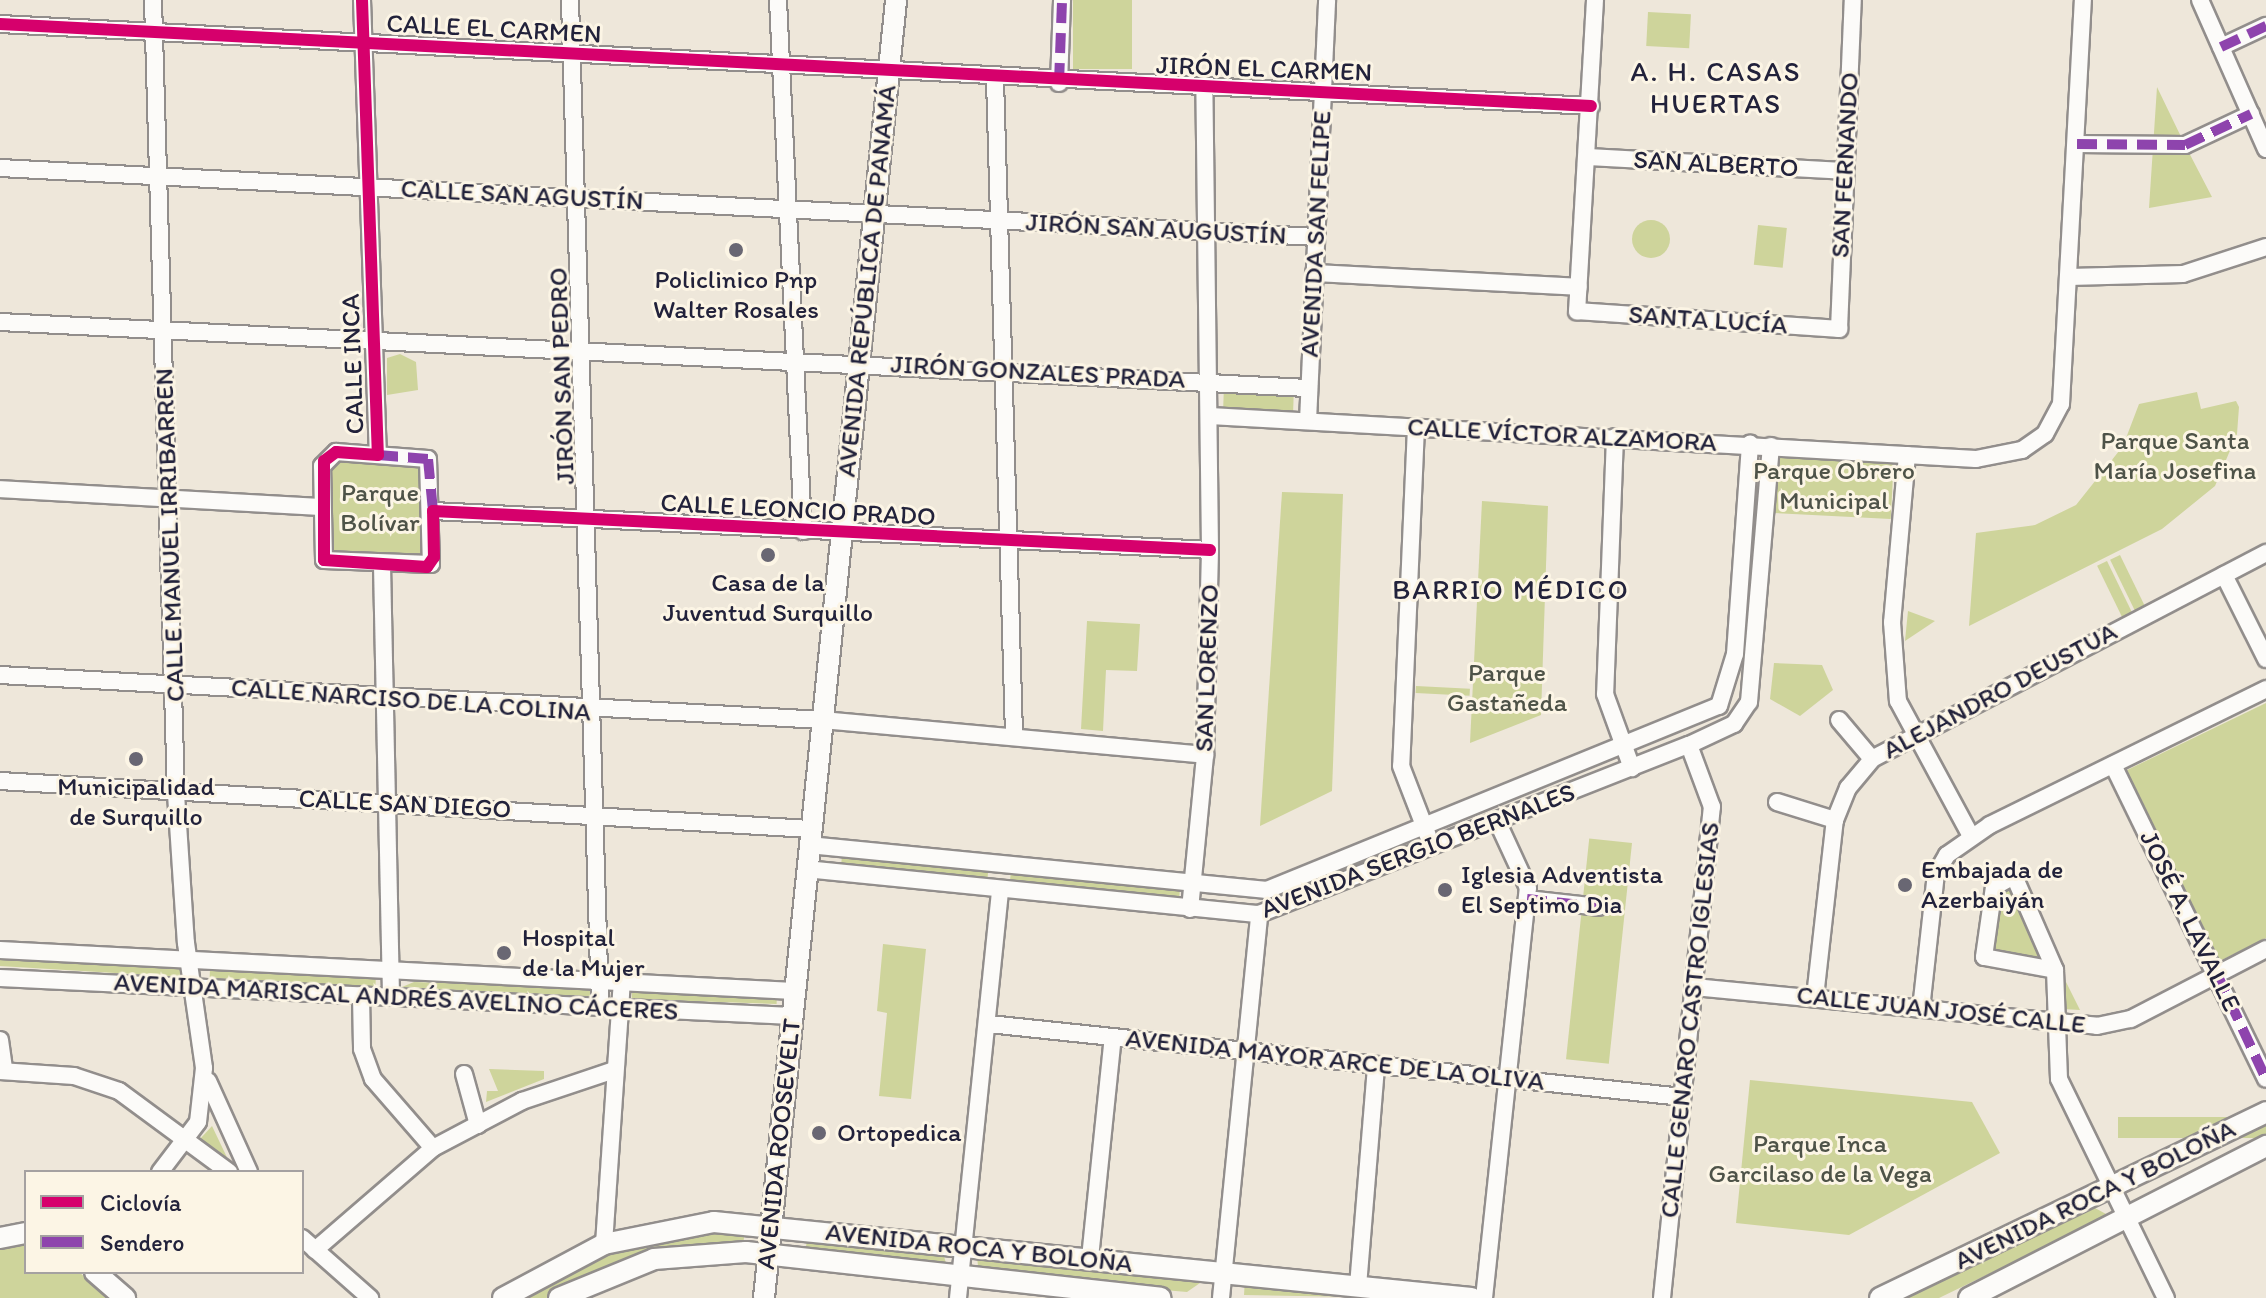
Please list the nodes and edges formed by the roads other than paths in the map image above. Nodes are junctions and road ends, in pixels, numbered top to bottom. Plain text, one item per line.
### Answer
1 (153, 0) edge
2 (362, 0) edge
3 (570, 0) edge
4 (778, 0) edge
5 (896, 0) edge
6 (1062, 0) edge
7 (1327, 0) edge
8 (1595, 0) edge
9 (1853, 0) edge
10 (2083, 0) edge
11 (2200, 0) edge
12 (0, 24) edge
13 (2266, 26) edge
14 (154, 32) junction
15 (364, 44) junction
16 (2221, 47) junction
17 (571, 56) junction
18 (780, 65) junction
19 (889, 72) junction
20 (995, 79) junction
21 (1059, 83) junction
22 (1204, 90) junction
23 (1322, 93) junction
24 (1591, 106) junction
25 (2251, 114) junction
26 (2077, 144) junction
27 (2266, 149) edge
28 (1587, 157) junction
29 (0, 168) edge
30 (1845, 171) junction
31 (159, 177) junction
32 (369, 188) junction
33 (578, 198) junction
34 (786, 207) junction
35 (873, 212) junction
36 (996, 221) junction
37 (1205, 229) junction
38 (1316, 237) junction
39 (2266, 247) edge
40 (1314, 273) junction
41 (2069, 277) junction
42 (1579, 287) junction
43 (0, 322) edge
44 (164, 329) junction
45 (1839, 329) joint
46 (373, 338) junction
47 (583, 350) junction
48 (792, 359) junction
49 (857, 363) junction
50 (999, 369) junction
51 (1209, 381) junction
52 (1309, 388) junction
53 (1210, 416) junction
54 (1308, 421) junction
55 (1416, 427) junction
56 (1615, 437) junction
57 (1750, 444) junction
58 (1771, 446) junction
59 (378, 455) junction
60 (1907, 455) junction
61 (0, 489) edge
62 (167, 499) junction
63 (321, 507) junction
64 (433, 511) junction
65 (588, 522) junction
66 (803, 531) junction
67 (840, 533) junction
68 (1008, 544) junction
69 (1210, 550) junction
70 (2266, 553) edge
71 (382, 565) junction
72 (2224, 575) junction
73 (2266, 659) edge
74 (0, 675) edge
75 (175, 685) junction
76 (2266, 689) edge
77 (1725, 696) junction
78 (383, 699) junction
79 (1748, 704) junction
80 (594, 712) junction
81 (822, 720) junction
82 (1839, 720) dead end
83 (1915, 733) junction
84 (1014, 734) junction
85 (1623, 745) junction
86 (1689, 745) junction
87 (1205, 755) junction
88 (1872, 759) junction
89 (2113, 765) junction
90 (1632, 768) junction
91 (0, 781) edge
92 (1532, 783) junction
93 (176, 794) junction
94 (390, 801) junction
95 (1777, 802) dead end
96 (1543, 805) junction
97 (598, 815) junction
98 (1835, 820) junction
99 (1498, 823) junction
100 (1424, 829) junction
101 (1971, 836) junction
102 (810, 837) junction
103 (1433, 849) junction
104 (806, 869) junction
105 (1322, 870) junction
106 (1193, 885) junction
107 (1000, 890) junction
108 (1330, 890) junction
109 (1527, 899) junction
110 (1599, 907) dead end
111 (1190, 909) junction
112 (1259, 914) junction
113 (2266, 949) edge
114 (0, 950) edge
115 (189, 957) junction
116 (2055, 970) junction
117 (391, 971) junction
118 (2217, 974) junction
119 (0, 978) edge
120 (600, 982) junction
121 (622, 983) junction
122 (1694, 987) junction
123 (197, 988) junction
124 (794, 991) junction
125 (361, 995) junction
126 (391, 997) junction
127 (1815, 997) junction
128 (600, 1007) junction
129 (620, 1008) junction
130 (1921, 1009) junction
131 (792, 1016) junction
132 (989, 1024) junction
133 (2055, 1024) junction
134 (1113, 1037) junction
135 (0, 1040) edge
136 (1247, 1051) junction
137 (1376, 1065) junction
138 (204, 1068) junction
139 (2, 1070) edge
140 (464, 1074) dead end
141 (614, 1077) junction
142 (1504, 1078) junction
143 (2266, 1079) edge
144 (1682, 1097) junction
145 (2266, 1112) edge
146 (478, 1125) junction
147 (190, 1137) junction
148 (2266, 1146) edge
149 (433, 1148) junction
150 (162, 1170) edge
151 (227, 1170) edge
152 (248, 1170) edge
153 (2111, 1189) junction
154 (2124, 1217) junction
155 (771, 1226) junction
156 (24, 1233) edge
157 (0, 1238) edge
158 (304, 1240) edge
159 (604, 1244) junction
160 (963, 1248) junction
161 (315, 1250) junction
162 (768, 1254) junction
163 (1090, 1258) junction
164 (1223, 1273) junction
165 (97, 1274) edge
166 (960, 1275) junction
167 (1358, 1286) junction
168 (125, 1298) edge
169 (370, 1298) edge
170 (503, 1298) edge
171 (559, 1298) edge
172 (764, 1298) edge
173 (958, 1298) edge
174 (1160, 1298) edge
175 (1221, 1298) edge
176 (1471, 1298) edge
177 (1484, 1298) edge
178 (1662, 1298) edge
179 (1880, 1298) edge
180 (1969, 1298) edge
181 (2166, 1298) edge

1 - 14 street, CALLE MANUEL IRRIBARREN
2 - 15 street, CALLE INCA
3 - 17 street, JIRÓN SAN PEDRO
4 - 18 street
5 - 19 main road, AVENIDA REPÚBLICA DE PANAMÁ
6 - 21 street
7 - 23 street, AVENIDA SAN FELIPE
8 - 24 street
9 - 30 street, SAN FERNANDO
10 - 26 street, CALLE VÍCTOR ALZAMORA
11 - 16 street
12 - 14 street, CALLE EL CARMEN
13 - 16 street
14 - 15 street, CALLE EL CARMEN
14 - 31 street, CALLE MANUEL IRRIBARREN
15 - 17 street, CALLE EL CARMEN
15 - 32 street, CALLE INCA
16 - 25 street
17 - 18 street, CALLE EL CARMEN
17 - 33 street, JIRÓN SAN PEDRO
18 - 19 street, CALLE EL CARMEN
18 - 34 street
19 - 20 street, JIRÓN EL CARMEN
19 - 35 main road, AVENIDA REPÚBLICA DE PANAMÁ
20 - 21 street, JIRÓN EL CARMEN
20 - 36 street
21 - 22 street, JIRÓN EL CARMEN
22 - 23 street, JIRÓN EL CARMEN
22 - 37 street, SAN LORENZO
23 - 24 street, JIRÓN EL CARMEN
23 - 38 street, AVENIDA SAN FELIPE
24 - 28 street
25 - 26 street
25 - 27 street
26 - 41 street, CALLE VÍCTOR ALZAMORA
28 - 30 street, SAN ALBERTO
28 - 42 street
29 - 31 street, CALLE SAN AGUSTÍN
30 - 45 street, SAN FERNANDO
31 - 32 street, CALLE SAN AGUSTÍN
31 - 44 street, CALLE MANUEL IRRIBARREN
32 - 33 street, CALLE SAN AGUSTÍN
32 - 46 street, CALLE INCA
33 - 34 street, CALLE SAN AGUSTÍN
33 - 47 street, JIRÓN SAN PEDRO
34 - 35 street, CALLE SAN AGUSTÍN
34 - 48 street
35 - 36 street, CALLE SAN AGUSTÍN
35 - 49 main road, AVENIDA REPÚBLICA DE PANAMÁ
36 - 37 street, JIRÓN SAN AUGUSTÍN
36 - 50 street
37 - 38 street, JIRÓN SAN AUGUSTÍN
37 - 51 street, SAN LORENZO
38 - 40 street, AVENIDA SAN FELIPE
39 - 41 street
40 - 42 street
40 - 52 street, AVENIDA SAN FELIPE
41 - 60 street, CALLE VÍCTOR ALZAMORA
42 - 45 street, SANTA LUCÍA
43 - 44 street, JIRÓN GONZALES PRADA
44 - 46 street, JIRÓN GONZALES PRADA
44 - 62 street, CALLE MANUEL IRRIBARREN
46 - 47 street, JIRÓN GONZALES PRADA
46 - 59 street, CALLE INCA
47 - 48 street, JIRÓN GONZALES PRADA
47 - 65 street, JIRÓN SAN PEDRO
48 - 49 street, JIRÓN GONZALES PRADA
48 - 66 street
49 - 50 street, JIRÓN GONZALES PRADA
49 - 67 main road, AVENIDA REPÚBLICA DE PANAMÁ
50 - 51 street, JIRÓN GONZALES PRADA
50 - 68 street
51 - 52 street, JIRÓN GONZALES PRADA
51 - 53 street, SAN LORENZO
52 - 54 street, AVENIDA SAN FELIPE
53 - 54 street, CALLE VÍCTOR ALZAMORA
53 - 69 street, SAN LORENZO
54 - 55 street, CALLE VÍCTOR ALZAMORA
55 - 56 street, CALLE VÍCTOR ALZAMORA
55 - 100 street
56 - 57 street, CALLE VÍCTOR ALZAMORA
56 - 85 street
57 - 58 street, CALLE VÍCTOR ALZAMORA
57 - 77 street
58 - 60 street, CALLE VÍCTOR ALZAMORA
58 - 79 street
59 - 63 street, CALLE INCA
59 - 64 street
60 - 83 street
61 - 62 street
62 - 63 street
62 - 75 street, CALLE MANUEL IRRIBARREN
63 - 71 street, CALLE INCA
64 - 65 street, CALLE LEONCIO PRADO
64 - 71 street, CALLE INCA
65 - 66 street, CALLE LEONCIO PRADO
65 - 80 street, JIRÓN SAN PEDRO
66 - 67 street, CALLE LEONCIO PRADO
67 - 68 street, CALLE LEONCIO PRADO
67 - 81 main road, AVENIDA REPÚBLICA DE PANAMÁ
68 - 69 street, CALLE LEONCIO PRADO
68 - 84 street
69 - 87 street, SAN LORENZO
70 - 72 street, ALEJANDRO DEUSTUA
71 - 78 street
72 - 73 street
72 - 83 street, ALEJANDRO DEUSTUA
74 - 75 street, CALLE NARCISO DE LA COLINA
75 - 78 street, CALLE NARCISO DE LA COLINA
75 - 93 street, CALLE MANUEL IRRIBARREN
76 - 89 street
77 - 79 street
77 - 85 street, AVENIDA SERGIO BERNALES
78 - 80 street, CALLE NARCISO DE LA COLINA
78 - 94 street
79 - 86 street, AVENIDA SERGIO BERNALES
80 - 81 street, CALLE NARCISO DE LA COLINA
80 - 97 street, JIRÓN SAN PEDRO
81 - 84 street, CALLE NARCISO DE LA COLINA
81 - 102 main road, AVENIDA REPÚBLICA DE PANAMÁ
82 - 88 street
83 - 88 street, ALEJANDRO DEUSTUA
83 - 101 street
84 - 87 street, CALLE NARCISO DE LA COLINA
85 - 90 street
85 - 92 street, AVENIDA SERGIO BERNALES
86 - 90 street, AVENIDA SERGIO BERNALES
86 - 122 street, CALLE GENARO CASTRO IGLESIAS
87 - 106 street, SAN LORENZO
88 - 98 street, ALEJANDRO DEUSTUA
89 - 101 street
89 - 118 street, JOSÉ A. LAVALLE
90 - 96 street, AVENIDA SERGIO BERNALES
91 - 93 street, CALLE SAN DIEGO
92 - 96 street
92 - 100 street, AVENIDA SERGIO BERNALES
93 - 94 street, CALLE SAN DIEGO
93 - 115 street, CALLE MANUEL IRRIBARREN
94 - 97 street, CALLE SAN DIEGO
94 - 117 street
95 - 98 street
96 - 99 street, AVENIDA SERGIO BERNALES
97 - 102 street, CALLE SAN DIEGO
97 - 120 street, JIRÓN SAN PEDRO
98 - 127 street, ALEJANDRO DEUSTUA
99 - 103 street, AVENIDA SERGIO BERNALES
99 - 109 street
100 - 103 street
100 - 105 street, AVENIDA SERGIO BERNALES
101 - 130 street
102 - 104 main road, AVENIDA REPÚBLICA DE PANAMÁ
102 - 106 street, AVENIDA SERGIO BERNALES
103 - 108 street, AVENIDA SERGIO BERNALES
104 - 107 street, AVENIDA SERGIO BERNALES
104 - 124 main road, AVENIDA REPÚBLICA DE PANAMÁ
105 - 106 street, AVENIDA SERGIO BERNALES
105 - 108 street
106 - 111 street, SAN LORENZO
107 - 111 street, AVENIDA SERGIO BERNALES
107 - 132 street
108 - 112 street, AVENIDA SERGIO BERNALES
109 - 110 street
109 - 142 street
111 - 112 street, AVENIDA SERGIO BERNALES
112 - 136 street
113 - 118 street, CALLE JUAN JOSÉ CALLE
114 - 115 street, AVENIDA MARISCAL ANDRÉS AVELINO CÁCERES
115 - 117 street, AVENIDA MARISCAL ANDRÉS AVELINO CÁCERES
115 - 123 street, CALLE MANUEL IRRIBARREN
116 - 116 street
116 - 133 street
117 - 120 street, AVENIDA MARISCAL ANDRÉS AVELINO CÁCERES
117 - 126 street
118 - 133 street, CALLE JUAN JOSÉ CALLE
118 - 143 street, JOSÉ A. LAVALLE
119 - 123 street, AVENIDA MARISCAL ANDRÉS AVELINO CÁCERES
120 - 121 street, AVENIDA MARISCAL ANDRÉS AVELINO CÁCERES
120 - 128 street, JIRÓN SAN PEDRO
121 - 124 street, AVENIDA MARISCAL ANDRÉS AVELINO CÁCERES
121 - 129 street
122 - 127 street, CALLE JUAN JOSÉ CALLE
122 - 144 street, CALLE GENARO CASTRO IGLESIAS
123 - 125 street, AVENIDA MARISCAL ANDRÉS AVELINO CÁCERES
123 - 138 street, CALLE MANUEL IRRIBARREN
124 - 131 main road, AVENIDA ROOSEVELT
125 - 126 street, AVENIDA MARISCAL ANDRÉS AVELINO CÁCERES
125 - 149 street
126 - 128 street, AVENIDA MARISCAL ANDRÉS AVELINO CÁCERES
127 - 130 street, CALLE JUAN JOSÉ CALLE
128 - 129 street, AVENIDA MARISCAL ANDRÉS AVELINO CÁCERES
129 - 131 street, AVENIDA MARISCAL ANDRÉS AVELINO CÁCERES
129 - 141 street
130 - 133 street, CALLE JUAN JOSÉ CALLE
131 - 155 main road, AVENIDA ROOSEVELT
132 - 134 street, AVENIDA MAYOR ARCE DE LA OLIVA
132 - 160 street
133 - 153 street
134 - 136 street, AVENIDA MAYOR ARCE DE LA OLIVA
134 - 163 street
135 - 139 street
136 - 137 street, AVENIDA MAYOR ARCE DE LA OLIVA
136 - 164 street
137 - 142 street, AVENIDA MAYOR ARCE DE LA OLIVA
137 - 167 street
138 - 147 street, CALLE MANUEL IRRIBARREN
138 - 152 street, CALLE MANUEL IRRIBARREN
139 - 147 street
140 - 146 street
141 - 146 street
141 - 159 street
142 - 144 street, AVENIDA MAYOR ARCE DE LA OLIVA
142 - 177 street
144 - 178 street, CALLE GENARO CASTRO IGLESIAS
145 - 153 main road, AVENIDA ROCA Y BOLOÑA
146 - 149 street
147 - 150 street, CALLE MANUEL IRRIBARREN
147 - 151 street
148 - 154 main road, AVENIDA ROCA Y BOLOÑA
149 - 161 street
153 - 154 street
153 - 179 main road, AVENIDA ROCA Y BOLOÑA
154 - 180 main road, AVENIDA ROCA Y BOLOÑA
154 - 181 street
155 - 159 main road, AVENIDA ROCA Y BOLOÑA
155 - 160 main road, AVENIDA ROCA Y BOLOÑA
155 - 162 main road, AVENIDA ROOSEVELT
156 - 157 main road
158 - 161 street
159 - 170 main road, AVENIDA ROCA Y BOLOÑA
160 - 163 main road, AVENIDA ROCA Y BOLOÑA
160 - 166 street
161 - 169 street
162 - 166 main road, AVENIDA ROCA Y BOLOÑA
162 - 171 main road, AVENIDA ROCA Y BOLOÑA
162 - 172 main road, AVENIDA ROOSEVELT
163 - 164 main road, AVENIDA ROCA Y BOLOÑA
164 - 167 main road, AVENIDA ROCA Y BOLOÑA
164 - 175 street
165 - 168 main road
166 - 173 street
166 - 174 main road, AVENIDA ROCA Y BOLOÑA
167 - 176 main road, AVENIDA ROCA Y BOLOÑA

